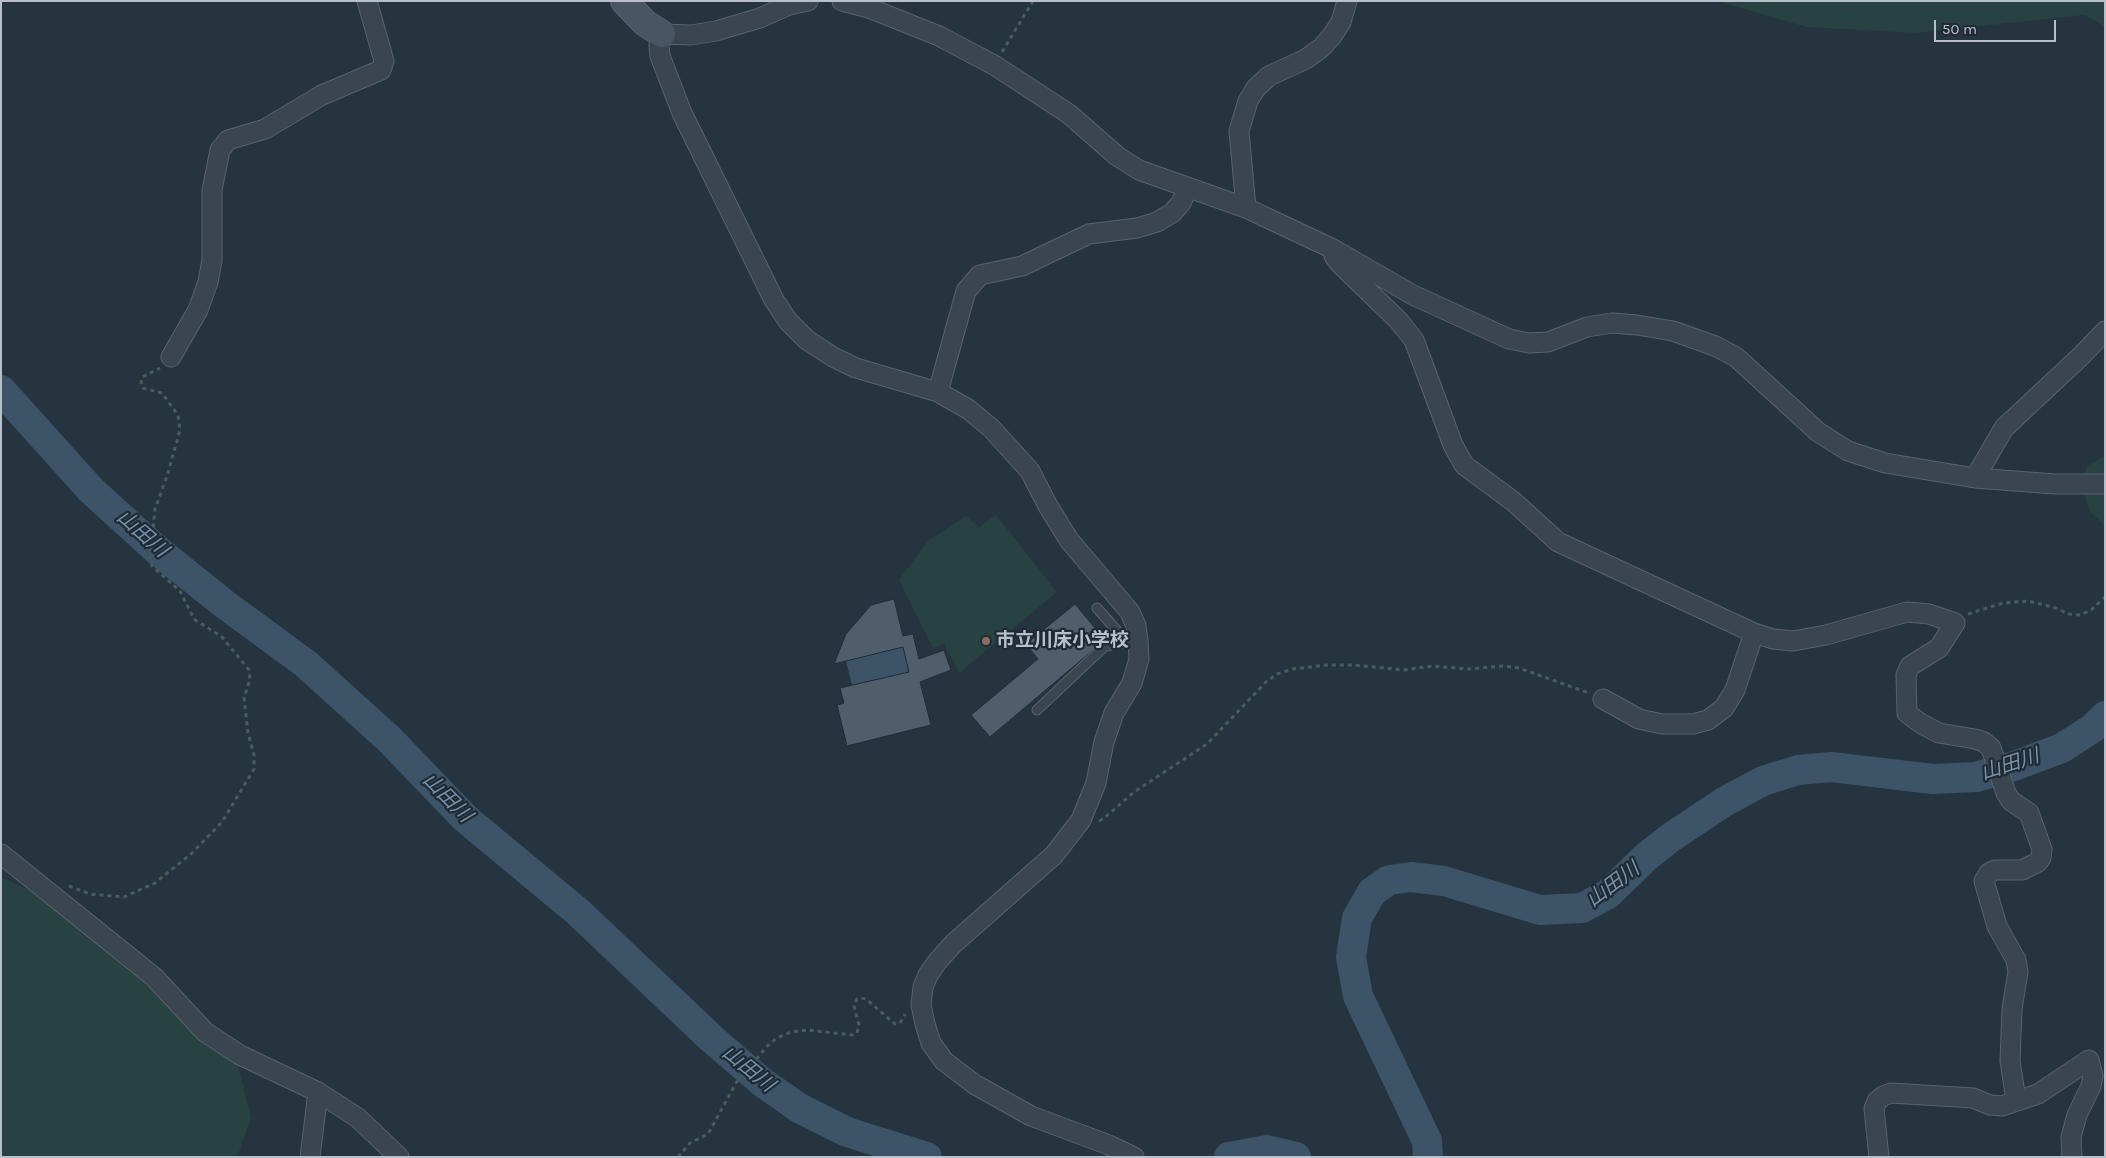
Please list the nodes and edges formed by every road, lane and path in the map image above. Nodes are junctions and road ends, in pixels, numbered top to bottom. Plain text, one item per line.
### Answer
1 (367, 1) edge
2 (624, 1) edge
3 (808, 1) edge
4 (842, 1) edge
5 (1033, 1) edge
6 (1347, 1) edge
7 (662, 34) junction
8 (994, 65) junction
9 (1188, 188) junction
10 (1246, 208) junction
11 (1333, 249) junction
12 (2105, 331) edge
13 (171, 357) joint
14 (938, 392) junction
15 (1975, 478) junction
16 (2105, 484) edge
17 (2105, 596) edge
18 (1097, 608) dead end
19 (1955, 623) junction
20 (1754, 634) junction
21 (1132, 642) junction
22 (1603, 699) joint
23 (1037, 710) dead end
24 (1081, 820) junction
25 (1, 854) edge
26 (64, 884) dead end
27 (921, 1005) junction
28 (318, 1092) junction
29 (2016, 1100) junction
30 (310, 1157) edge
31 (399, 1157) edge
32 (678, 1157) edge
33 (1134, 1157) edge
34 (1879, 1157) edge
35 (2072, 1157) edge

1 - 13 street
2 - 7 street
3 - 7 street
4 - 8 street
5 - 8 path
6 - 10 street
7 - 14 street
8 - 9 street
9 - 10 street
9 - 14 street
10 - 11 street
11 - 15 street
11 - 20 street
12 - 15 street
13 - 26 path
14 - 21 street
15 - 16 street
17 - 19 path
18 - 21 lane
19 - 20 street
19 - 29 street
20 - 22 street
21 - 23 lane
21 - 24 street
22 - 24 path
24 - 27 street
25 - 28 street
27 - 32 path
27 - 33 street
28 - 30 street
28 - 31 street
29 - 34 street
29 - 35 street

